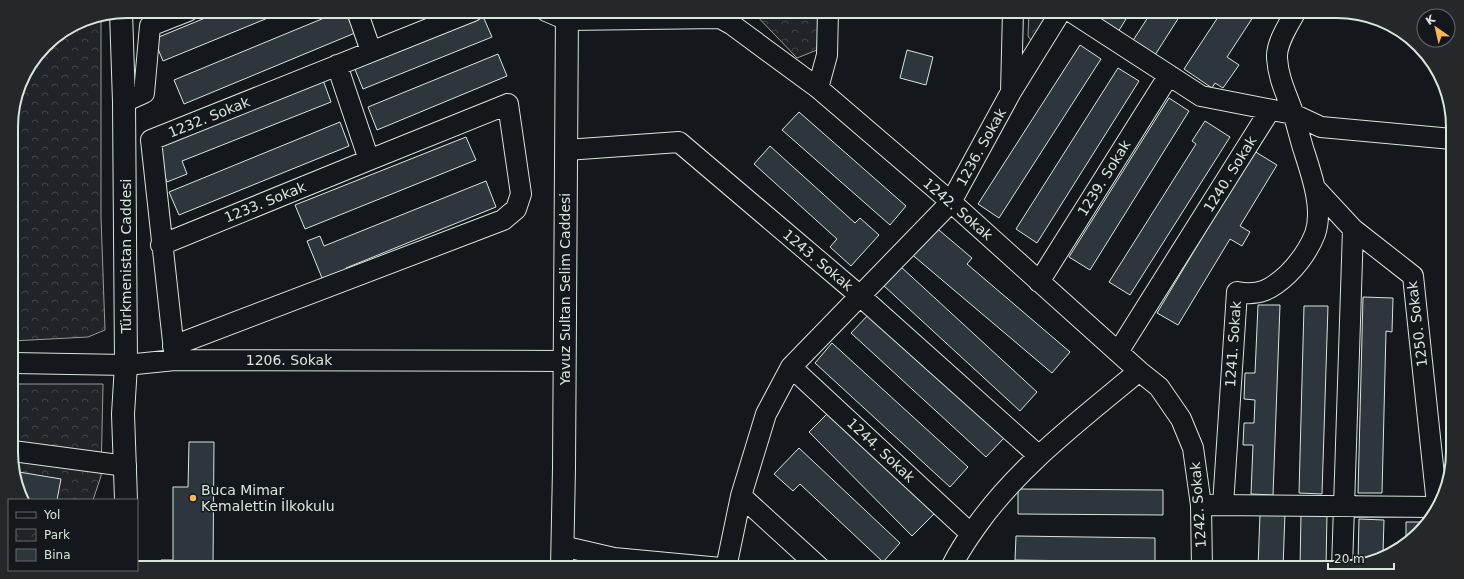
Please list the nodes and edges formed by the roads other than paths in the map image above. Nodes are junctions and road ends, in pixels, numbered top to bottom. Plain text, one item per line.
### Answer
1 (121, 18) edge
2 (170, 18) edge
3 (359, 18) edge
4 (455, 18) edge
5 (567, 18) edge
6 (720, 18) edge
7 (828, 18) edge
8 (1013, 18) edge
9 (1057, 18) edge
10 (1081, 18) edge
11 (1292, 18) edge
12 (371, 51) junction
13 (338, 65) junction
14 (1169, 75) junction
15 (818, 88) junction
16 (1010, 92) junction
17 (124, 102) junction
18 (1270, 110) junction
19 (1293, 114) junction
20 (1446, 138) edge
21 (566, 150) junction
22 (369, 160) junction
23 (1315, 188) junction
24 (951, 202) junction
25 (1353, 229) junction
26 (161, 245) junction
27 (1039, 282) junction
28 (860, 295) junction
29 (1118, 352) junction
30 (174, 353) junction
31 (565, 361) junction
32 (18, 363) edge
33 (126, 365) junction
34 (791, 367) junction
35 (1139, 371) junction
36 (18, 452) edge
37 (1039, 456) junction
38 (126, 466) junction
39 (741, 496) junction
40 (1436, 497) edge
41 (126, 499) edge
42 (1201, 505) junction
43 (1223, 505) junction
44 (1344, 506) junction
45 (1431, 507) edge
46 (971, 534) junction
47 (562, 546) junction
48 (562, 561) edge
49 (646, 561) edge
50 (727, 561) edge
51 (812, 561) edge
52 (954, 561) edge
53 (1202, 561) edge
54 (1342, 561) edge

1 - 17 main road, Türkmenistan Caddesi
2 - 17 street
3 - 12 street
4 - 12 street, 1232. Sokak
5 - 21 main road, Yavuz Sultan Selim Caddesi
6 - 15 street, 1242. Sokak
7 - 15 street
8 - 16 street, 1236. Sokak
9 - 16 street, 1236. Sokak
10 - 14 street
11 - 19 street
12 - 13 street, 1232. Sokak
13 - 22 street
13 - 26 street, 1232. Sokak
14 - 18 street
14 - 27 street, 1239. Sokak
15 - 24 street, 1242. Sokak
16 - 24 street, 1236. Sokak
17 - 33 main road, Türkmenistan Caddesi
18 - 19 street
18 - 29 street, 1240. Sokak
19 - 20 street
19 - 23 street, 1241. Sokak
21 - 28 street, 1243. Sokak
21 - 31 main road, Yavuz Sultan Selim Caddesi
22 - 26 street, 1233. Sokak
22 - 30 street, 1233. Sokak
23 - 25 street, 1250. Sokak
23 - 43 street, 1241. Sokak
24 - 27 street, 1242. Sokak
24 - 28 street, 1236. Sokak
25 - 40 street, 1250. Sokak
25 - 44 street
26 - 30 street, 1232. Sokak
27 - 29 street, 1242. Sokak
28 - 34 street, 1236. Sokak
28 - 37 street, 1243. Sokak
29 - 35 street, 1242. Sokak
30 - 31 street, 1206. Sokak
30 - 33 street, 1206. Sokak
31 - 47 main road, Yavuz Sultan Selim Caddesi
32 - 33 street, 1206. Sokak
33 - 38 main road, Türkmenistan Caddesi
34 - 39 street, 1236. Sokak
34 - 46 street, 1244. Sokak
35 - 37 street
35 - 42 street, 1242. Sokak
36 - 38 street
37 - 46 street
38 - 41 main road, Türkmenistan Caddesi
39 - 50 street, 1236. Sokak
39 - 51 street
42 - 43 street
42 - 53 street, 1242. Sokak
43 - 44 street
44 - 45 street
44 - 54 street
46 - 52 street
47 - 48 main road, Yavuz Sultan Selim Caddesi
47 - 49 street

